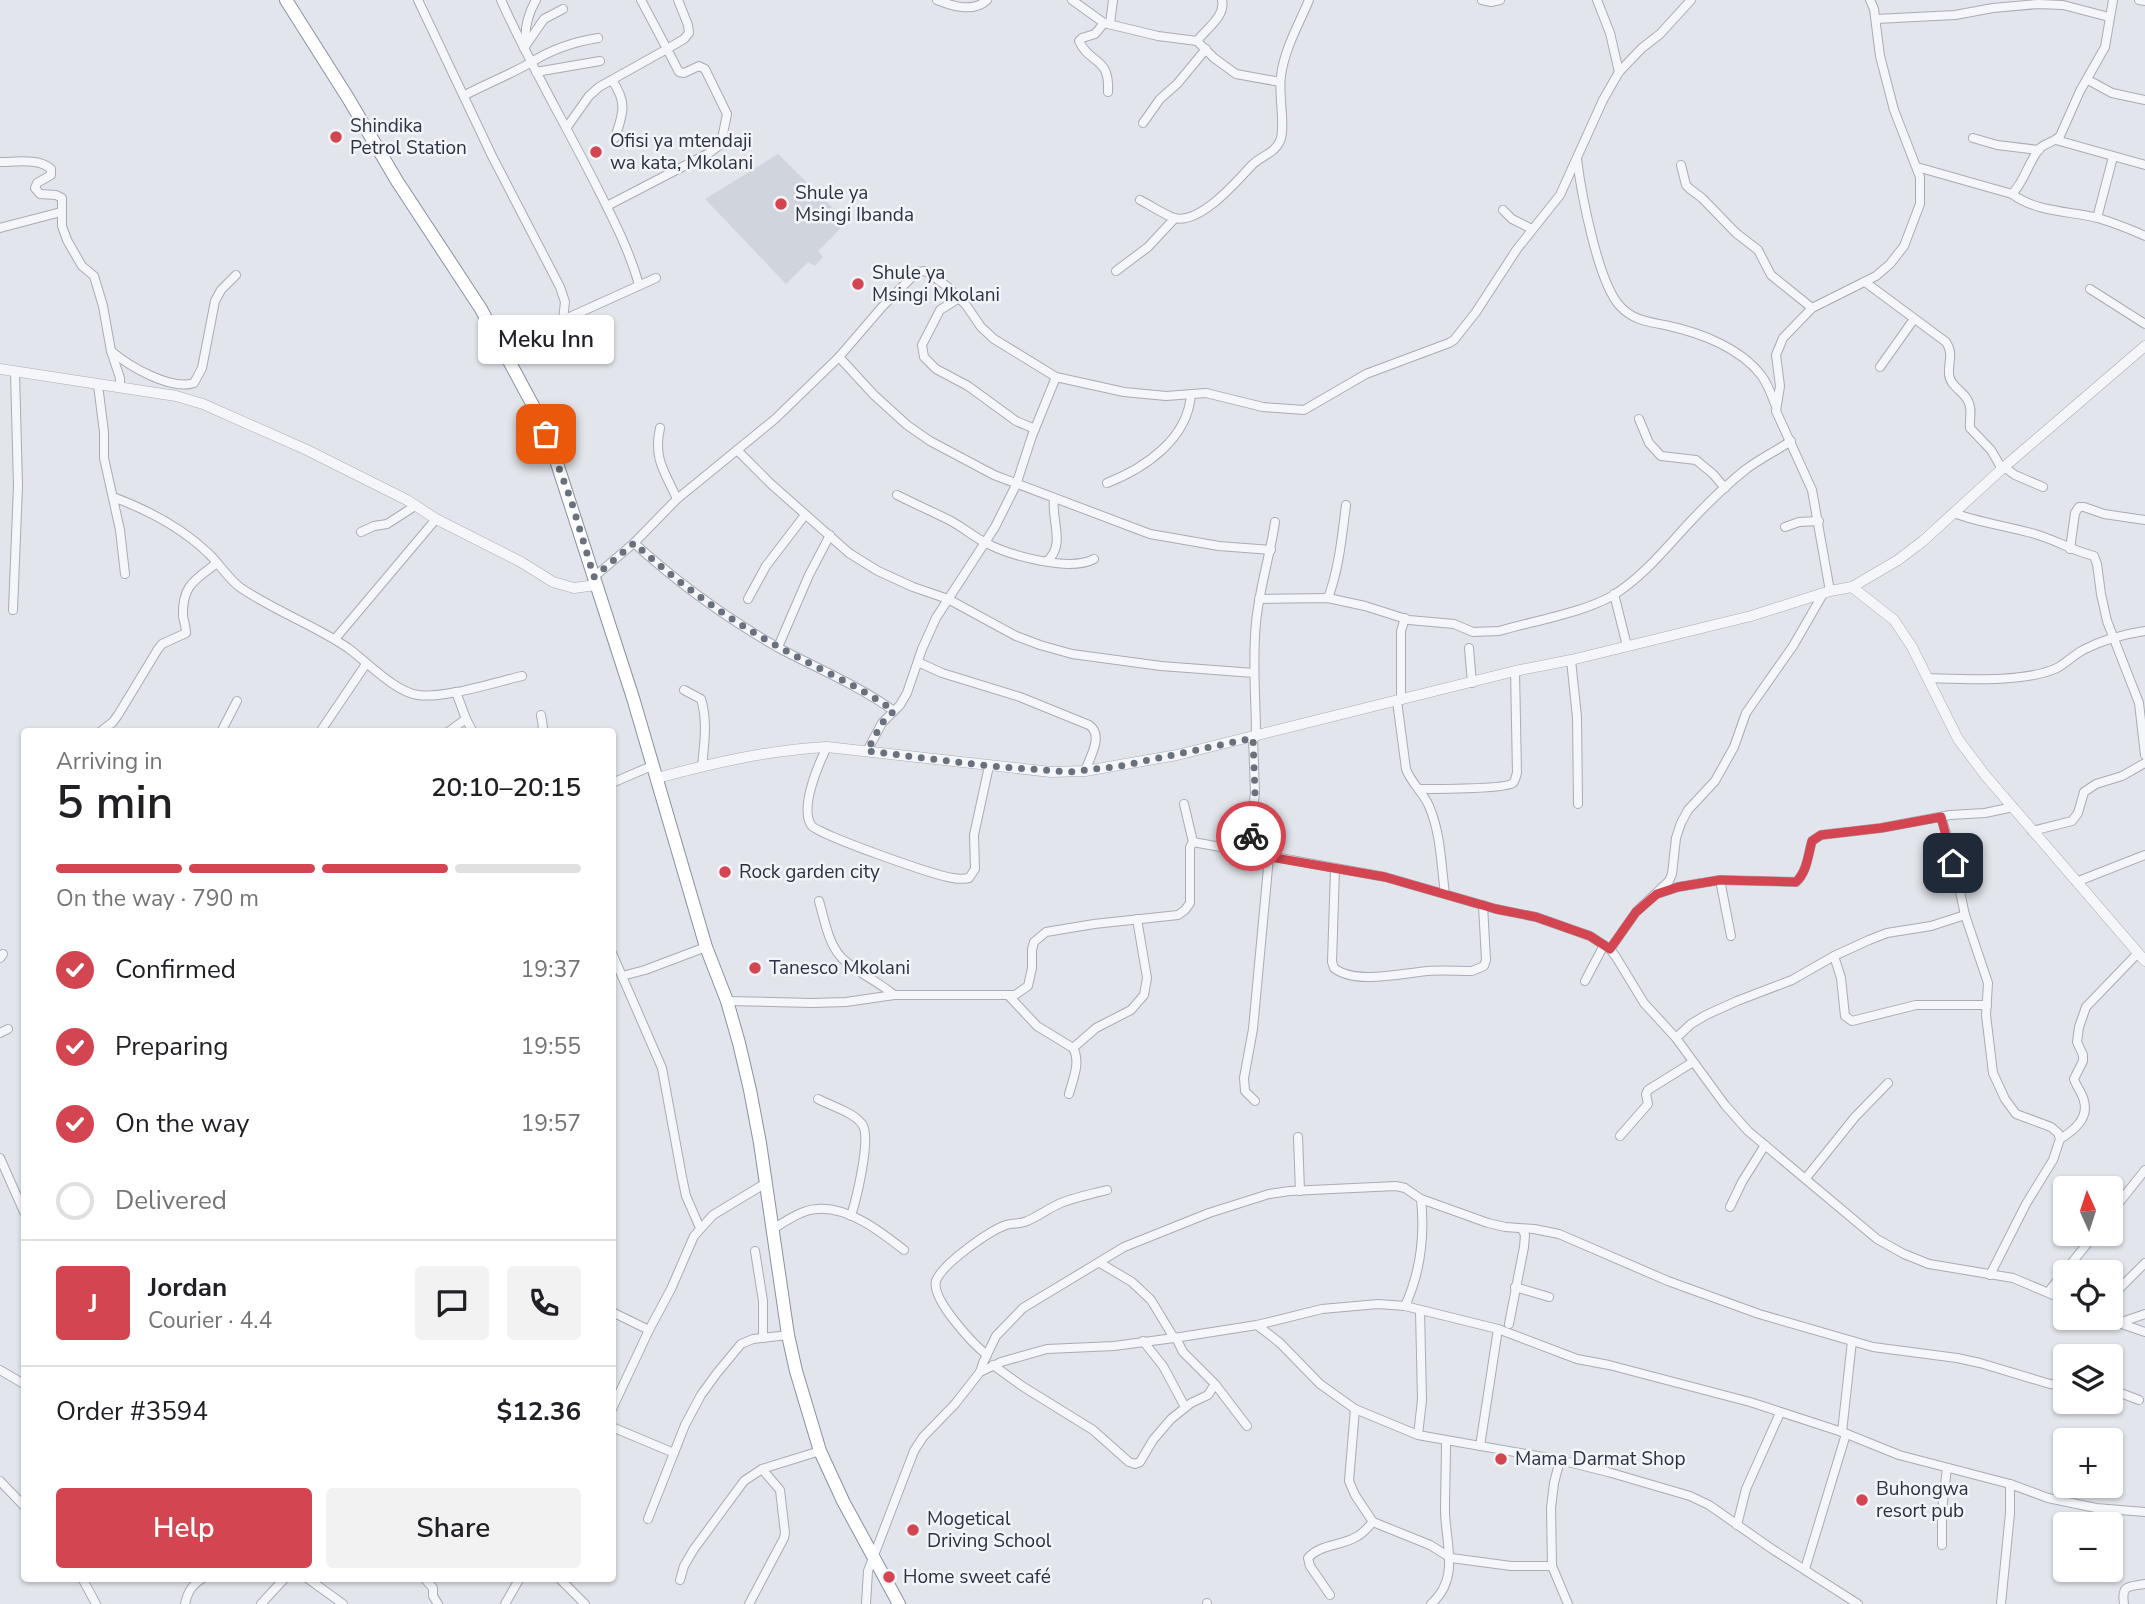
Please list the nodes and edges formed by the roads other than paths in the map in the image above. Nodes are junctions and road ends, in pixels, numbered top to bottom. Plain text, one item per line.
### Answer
1 (286, 0) edge
2 (418, 0) edge
3 (501, 0) edge
4 (536, 0) edge
5 (641, 0) edge
6 (678, 0) edge
7 (937, 0) edge
8 (987, 0) edge
9 (1072, 0) edge
10 (1113, 0) edge
11 (1222, 0) edge
12 (1309, 0) edge
13 (1482, 0) edge
14 (1500, 0) edge
15 (1597, 0) edge
16 (1691, 0) edge
17 (1870, 0) edge
18 (2113, 0) edge
19 (2140, 0) edge
20 (2145, 1) edge
21 (563, 9) dead end
22 (2109, 17) junction
23 (1876, 19) junction
24 (1107, 23) junction
25 (598, 38) dead end
26 (1197, 41) junction
27 (525, 45) junction
28 (667, 49) junction
29 (1206, 49) junction
30 (600, 61) dead end
31 (530, 62) junction
32 (536, 72) junction
33 (1619, 72) junction
34 (612, 80) junction
35 (2088, 80) junction
36 (1280, 82) junction
37 (1108, 92) dead end
38 (464, 95) junction
39 (2145, 100) edge
40 (1143, 122) dead end
41 (567, 127) junction
42 (615, 138) dead end
43 (1973, 138) dead end
44 (2056, 140) junction
45 (2039, 150) junction
46 (1577, 156) junction
47 (2113, 157) junction
48 (0, 162) edge
49 (2145, 165) edge
50 (1681, 166) dead end
51 (1917, 167) junction
52 (2012, 194) junction
53 (1140, 200) dead end
54 (607, 206) junction
55 (1503, 210) dead end
56 (61, 212) junction
57 (1175, 218) junction
58 (2097, 218) junction
59 (0, 228) edge
60 (1532, 229) junction
61 (2145, 236) edge
62 (1116, 271) dead end
63 (236, 275) dead end
64 (656, 278) dead end
65 (1865, 282) junction
66 (639, 285) junction
67 (2090, 289) dead end
68 (959, 298) junction
69 (1812, 308) junction
70 (1914, 319) junction
71 (563, 320) junction
72 (2145, 324) edge
73 (2145, 346) edge
74 (111, 351) junction
75 (506, 353) junction
76 (839, 357) junction
77 (1880, 367) dead end
78 (0, 369) edge
79 (15, 373) junction
80 (1056, 377) junction
81 (98, 384) junction
82 (120, 388) junction
83 (1191, 394) junction
84 (1776, 406) junction
85 (1639, 419) dead end
86 (660, 428) dead end
87 (1035, 429) junction
88 (1791, 441) junction
89 (737, 450) junction
90 (2003, 468) junction
91 (1107, 483) dead end
92 (1016, 485) junction
93 (2043, 487) dead end
94 (1725, 488) junction
95 (897, 495) dead end
96 (113, 497) junction
97 (677, 499) junction
98 (1054, 499) junction
99 (1346, 505) dead end
100 (415, 506) junction
101 (1954, 513) junction
102 (805, 515) junction
103 (436, 519) junction
104 (2145, 520) edge
105 (1818, 521) junction
106 (1275, 522) dead end
107 (1786, 527) dead end
108 (361, 532) dead end
109 (830, 535) junction
110 (634, 543) junction
111 (986, 543) junction
112 (2070, 549) junction
113 (1271, 550) junction
114 (1094, 559) dead end
115 (1047, 561) junction
116 (217, 563) junction
117 (125, 574) dead end
118 (595, 581) junction
119 (1852, 587) junction
120 (1826, 592) junction
121 (1614, 594) junction
122 (1328, 598) junction
123 (748, 599) dead end
124 (948, 599) junction
125 (1259, 599) junction
126 (13, 610) dead end
127 (1405, 618) junction
128 (2145, 631) edge
129 (335, 639) junction
130 (2114, 639) junction
131 (1627, 646) junction
132 (778, 647) junction
133 (1469, 648) dead end
134 (1571, 660) junction
135 (918, 662) junction
136 (366, 664) junction
137 (1516, 671) junction
138 (1254, 673) junction
139 (522, 676) dead end
140 (1928, 678) junction
141 (1472, 683) junction
142 (684, 690) dead end
143 (456, 692) junction
144 (1399, 700) junction
145 (237, 701) dead end
146 (894, 711) junction
147 (541, 715) dead end
148 (466, 719) junction
149 (105, 728) edge
150 (223, 728) edge
151 (323, 728) edge
152 (454, 728) edge
153 (471, 728) edge
154 (543, 728) edge
155 (1254, 737) junction
156 (827, 747) junction
157 (867, 751) junction
158 (2145, 755) edge
159 (2145, 763) edge
160 (989, 766) junction
161 (702, 767) junction
162 (1085, 771) junction
163 (656, 772) junction
164 (616, 782) edge
165 (1419, 789) junction
166 (1184, 804) dead end
167 (1578, 804) dead end
168 (2013, 807) junction
169 (1941, 817) junction
170 (2032, 831) junction
171 (1193, 842) junction
172 (1247, 853) junction
173 (2145, 855) edge
174 (1269, 857) junction
175 (1335, 869) junction
176 (1720, 880) junction
177 (2077, 882) junction
178 (1445, 894) junction
179 (1657, 894) junction
180 (818, 901) dead end
181 (1483, 905) junction
182 (1965, 915) junction
183 (1137, 919) junction
184 (1731, 936) dead end
185 (706, 947) junction
186 (1607, 947) junction
187 (1834, 956) junction
188 (2142, 957) edge
189 (616, 962) edge
190 (622, 976) junction
191 (1585, 981) dead end
192 (894, 995) junction
193 (1009, 996) junction
194 (727, 1001) junction
195 (1987, 1005) junction
196 (1675, 1038) junction
197 (1073, 1048) junction
198 (1693, 1062) junction
199 (1888, 1083) dead end
200 (1069, 1094) dead end
201 (818, 1099) dead end
202 (1255, 1101) dead end
203 (1620, 1136) dead end
204 (1298, 1137) dead end
205 (2060, 1139) junction
206 (1765, 1145) junction
207 (0, 1158) edge
208 (2145, 1170) edge
209 (1806, 1178) junction
210 (766, 1183) junction
211 (1107, 1190) dead end
212 (1300, 1191) junction
213 (2123, 1198) edge
214 (1421, 1199) junction
215 (21, 1205) edge
216 (1730, 1207) dead end
217 (851, 1216) junction
218 (700, 1228) junction
219 (773, 1229) junction
220 (1522, 1229) junction
221 (2085, 1246) edge
222 (904, 1250) dead end
223 (755, 1251) dead end
224 (1100, 1263) junction
225 (2145, 1263) edge
226 (1990, 1275) junction
227 (2123, 1285) edge
228 (1515, 1287) junction
229 (2049, 1291) junction
230 (2053, 1293) edge
231 (1549, 1297) dead end
232 (1405, 1306) junction
233 (1419, 1310) junction
234 (616, 1314) edge
235 (2145, 1314) edge
236 (2123, 1322) edge
237 (1508, 1324) dead end
238 (2123, 1324) edge
239 (1257, 1325) junction
240 (1498, 1329) junction
241 (649, 1330) junction
242 (2145, 1332) edge
243 (788, 1335) junction
244 (763, 1338) junction
245 (1175, 1338) junction
246 (1143, 1341) junction
247 (1852, 1341) junction
248 (987, 1354) junction
249 (993, 1366) junction
250 (0, 1370) edge
251 (980, 1372) junction
252 (21, 1382) edge
253 (2053, 1383) edge
254 (1214, 1384) junction
255 (2123, 1394) edge
256 (616, 1400) edge
257 (2139, 1400) dead end
258 (1185, 1407) junction
259 (1355, 1409) junction
260 (1780, 1413) junction
261 (1247, 1426) dead end
262 (616, 1429) edge
263 (1844, 1433) junction
264 (1418, 1435) junction
265 (1446, 1441) junction
266 (1480, 1446) junction
267 (820, 1451) junction
268 (674, 1453) junction
269 (1560, 1461) junction
270 (1947, 1468) junction
271 (762, 1469) junction
272 (0, 1481) edge
273 (2010, 1484) junction
274 (21, 1503) edge
275 (2145, 1512) edge
276 (648, 1519) dead end
277 (1373, 1522) junction
278 (1737, 1525) junction
279 (1942, 1545) dead end
280 (874, 1558) junction
281 (1451, 1558) junction
282 (1552, 1566) junction
283 (1805, 1569) junction
284 (680, 1580) dead end
285 (84, 1582) edge
286 (281, 1582) edge
287 (313, 1582) edge
288 (428, 1582) edge
289 (437, 1582) edge
290 (518, 1582) edge
291 (563, 1582) edge
292 (195, 1583) edge
293 (2145, 1584) edge
294 (433, 1588) junction
295 (1330, 1595) dead end
296 (96, 1604) edge
297 (185, 1604) edge
298 (261, 1604) edge
299 (343, 1604) edge
300 (438, 1604) edge
301 (505, 1604) edge
302 (584, 1604) edge
303 (749, 1604) edge
304 (866, 1604) edge
305 (899, 1604) edge
306 (1431, 1604) edge
307 (1568, 1604) edge
308 (1858, 1604) edge
309 (2001, 1604) edge
310 (2124, 1604) edge

1 - 75 highway
2 - 38 street
3 - 27 street
4 - 27 street
5 - 28 street
6 - 28 street
7 - 8 street
9 - 24 street
10 - 24 street
11 - 26 street
12 - 36 street
13 - 14 street
15 - 33 street
16 - 33 street
17 - 23 street
18 - 22 street
19 - 20 street
21 - 27 street
22 - 23 street
22 - 35 street
23 - 51 street
24 - 26 street
24 - 37 street
25 - 31 street
26 - 29 street
27 - 31 street
28 - 34 street
28 - 54 street
29 - 36 street
29 - 40 street
30 - 32 street
31 - 32 street
31 - 38 street
32 - 41 street
33 - 46 street
34 - 41 street
34 - 42 street
35 - 39 street
35 - 44 street
36 - 57 street
38 - 71 street
41 - 54 street
43 - 45 street
44 - 45 street
44 - 47 street
45 - 52 street
46 - 60 street
46 - 84 street
47 - 49 street
47 - 58 street
48 - 56 street
50 - 69 street
51 - 52 street
51 - 65 street
52 - 58 street
53 - 57 street
54 - 66 street
55 - 60 street
56 - 59 street
56 - 74 street
57 - 62 street
58 - 61 street
60 - 83 street
63 - 74 street
64 - 66 street
65 - 69 street
65 - 70 street
66 - 71 street
67 - 72 street
68 - 76 street
68 - 80 street
68 - 87 street
69 - 84 street
70 - 77 street
70 - 90 street
71 - 75 street
73 - 90 street
74 - 82 street
75 - 118 highway
76 - 89 street
76 - 92 street
78 - 79 street
79 - 81 street
79 - 126 street
80 - 83 street
80 - 87 street
81 - 82 street
81 - 96 street
82 - 100 street
83 - 91 street
84 - 88 street
85 - 94 street
86 - 97 street
87 - 92 street
88 - 94 street
88 - 105 street
89 - 97 street
89 - 102 street
90 - 93 street
90 - 101 street
92 - 98 street
92 - 111 street
94 - 121 street
95 - 111 street
96 - 116 street
96 - 117 street
97 - 110 street
98 - 113 street
98 - 115 street
99 - 122 street
100 - 103 street
100 - 108 street
101 - 112 street
101 - 119 street
102 - 109 street
102 - 123 street
103 - 118 street
103 - 129 street
104 - 112 street
105 - 107 street
105 - 120 street
106 - 113 street
109 - 124 street
109 - 132 street
110 - 118 street
110 - 132 street
111 - 115 street
111 - 124 street
112 - 130 street
113 - 125 street
114 - 115 street
116 - 129 street
116 - 149 street
118 - 163 highway
119 - 120 street
119 - 140 street
120 - 131 street
120 - 179 street
121 - 127 street
121 - 131 street
122 - 125 street
122 - 127 street
124 - 135 street
124 - 138 street
125 - 138 street
127 - 144 street
128 - 130 street
129 - 136 street
130 - 140 street
130 - 158 street
131 - 134 street
132 - 146 street
133 - 141 street
134 - 137 street
134 - 167 street
135 - 146 street
135 - 162 street
136 - 143 street
136 - 151 street
137 - 141 street
137 - 165 street
138 - 155 street
139 - 143 street
140 - 168 street
141 - 144 street
142 - 161 street
143 - 148 street
144 - 155 street
144 - 165 street
145 - 150 street
146 - 157 street
147 - 154 street
148 - 152 street
148 - 153 street
155 - 162 street
155 - 172 street
156 - 157 street
156 - 160 street
156 - 161 street
157 - 160 street
159 - 170 street
160 - 162 street
161 - 163 street
163 - 164 street
163 - 185 highway
165 - 178 street
166 - 171 street
168 - 169 street
168 - 170 street
169 - 176 street
169 - 182 street
170 - 177 street
171 - 172 street
171 - 183 street
172 - 174 street
173 - 177 street
174 - 175 street
174 - 202 street
175 - 178 street
175 - 181 street
176 - 179 street
176 - 184 street
177 - 188 street
178 - 181 street
179 - 186 street
180 - 192 street
181 - 186 street
182 - 187 street
182 - 195 street
183 - 193 street
183 - 197 street
185 - 190 street
185 - 194 highway
186 - 191 street
186 - 196 street
187 - 195 street
187 - 196 street
188 - 205 street
189 - 190 street
190 - 218 street
192 - 193 street
192 - 194 street
193 - 197 street
194 - 210 highway
195 - 205 street
196 - 198 street
197 - 200 street
198 - 203 street
198 - 206 street
199 - 209 street
201 - 217 street
204 - 212 street
205 - 226 street
206 - 209 street
206 - 216 street
207 - 215 street
208 - 213 street
209 - 226 street
210 - 218 street
210 - 219 highway
211 - 248 street
212 - 214 street
212 - 224 street
214 - 220 street
214 - 232 street
217 - 219 street
217 - 222 street
218 - 241 street
219 - 243 highway
220 - 228 street
220 - 247 street
221 - 229 street
223 - 244 street
224 - 245 street
224 - 248 street
225 - 227 street
226 - 229 street
228 - 231 street
228 - 237 street
229 - 230 street
232 - 233 street
232 - 239 street
233 - 240 street
233 - 264 street
234 - 241 street
235 - 236 street
238 - 242 street
239 - 245 street
239 - 259 street
240 - 260 street
240 - 266 street
241 - 256 street
243 - 244 street
243 - 267 highway
244 - 268 street
245 - 246 street
245 - 254 street
246 - 249 street
246 - 258 street
247 - 253 street
247 - 263 street
248 - 251 street
249 - 251 street
249 - 258 street
250 - 252 street
251 - 280 street
254 - 258 street
254 - 261 street
255 - 257 street
259 - 264 street
259 - 277 street
260 - 263 street
260 - 278 street
262 - 268 street
263 - 270 street
263 - 283 street
264 - 265 street
265 - 266 street
265 - 281 street
266 - 269 street
267 - 271 street
267 - 280 highway
268 - 276 street
269 - 278 street
269 - 282 street
270 - 273 street
270 - 279 street
271 - 284 street
271 - 303 street
272 - 274 street
273 - 275 street
273 - 309 street
277 - 281 street
277 - 295 street
278 - 283 street
280 - 304 street
280 - 305 highway
281 - 282 street
281 - 306 street
282 - 307 street
283 - 308 street
285 - 296 street
286 - 298 street
287 - 299 street
288 - 294 street
289 - 294 street
290 - 301 street
291 - 302 street
292 - 297 street
293 - 310 street
294 - 300 street

